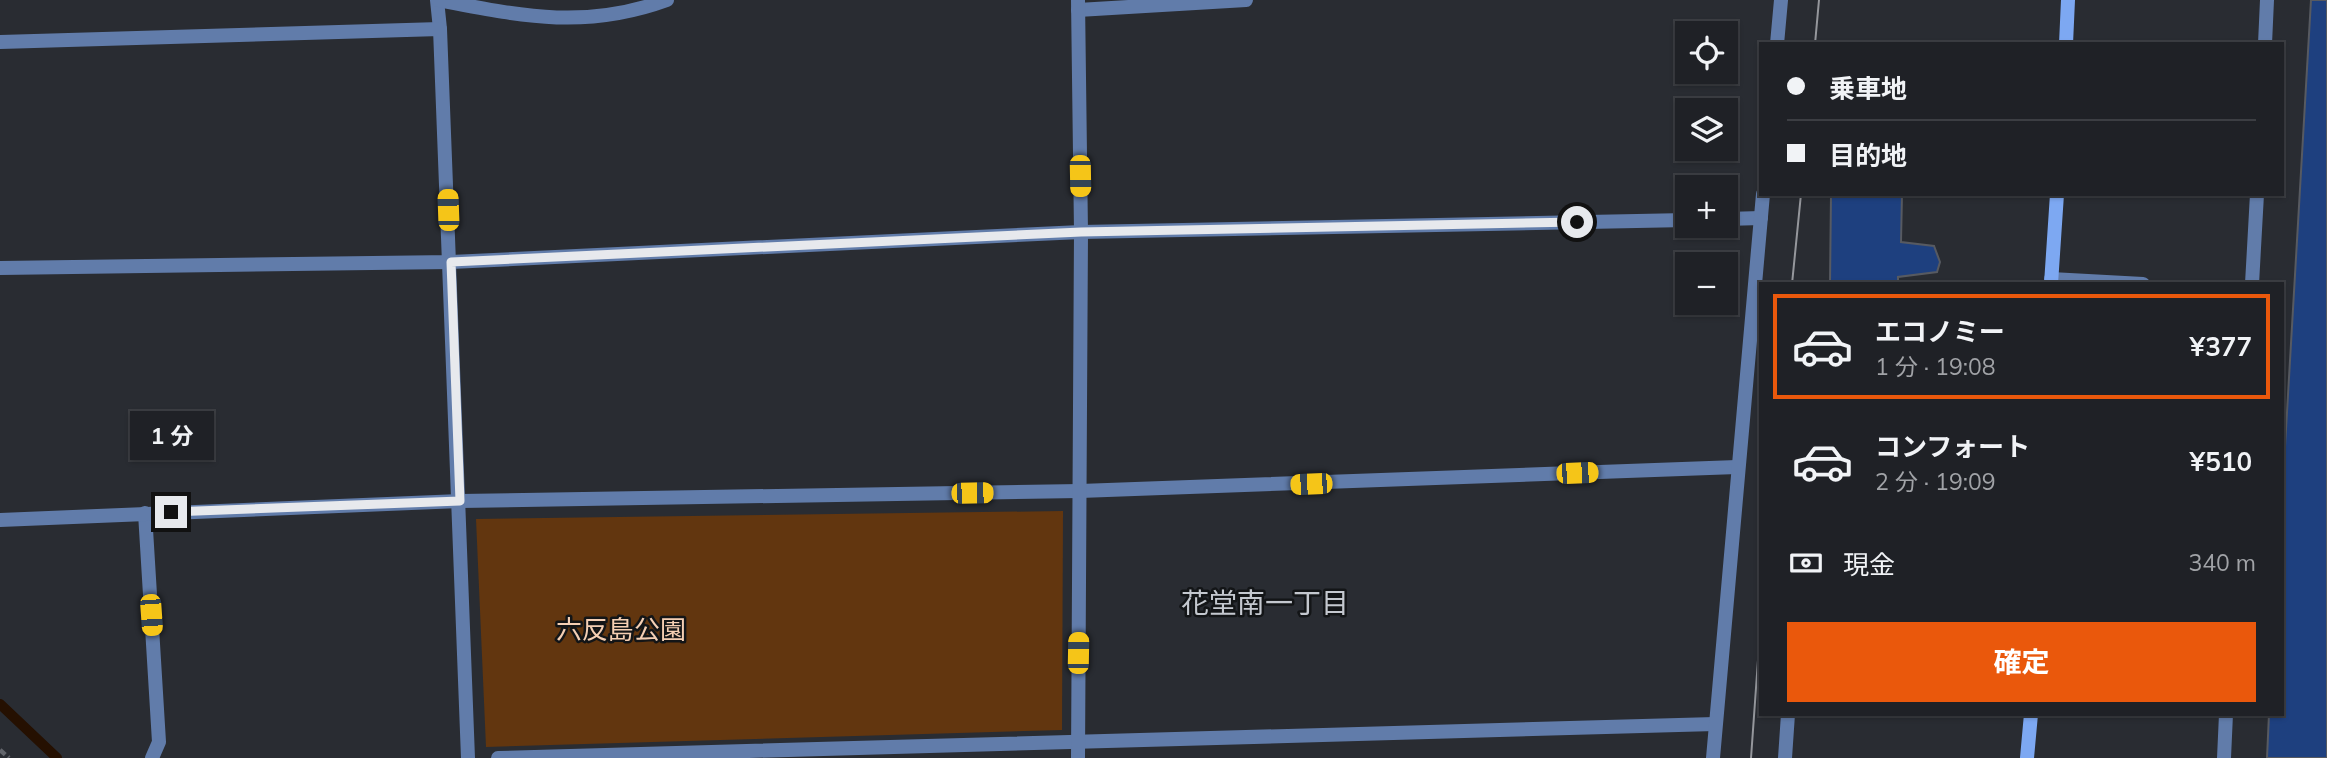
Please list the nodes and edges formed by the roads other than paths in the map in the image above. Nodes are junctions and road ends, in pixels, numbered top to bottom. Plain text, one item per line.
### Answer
1 (438, 0) edge
2 (667, 0) edge
3 (1246, 0) edge
4 (1781, 0) edge
5 (2068, 0) edge
6 (2267, 0) edge
7 (1078, 5) edge
8 (440, 29) junction
9 (0, 42) edge
10 (1777, 42) edge
11 (2066, 42) edge
12 (2265, 42) edge
13 (1763, 196) edge
14 (2057, 196) edge
15 (2257, 196) edge
16 (1761, 218) junction
17 (1738, 219) edge
18 (1675, 220) edge
19 (1081, 232) junction
20 (451, 262) junction
21 (0, 268) edge
22 (2051, 281) edge
23 (2082, 282) edge
24 (2252, 282) edge
25 (1737, 467) junction
26 (1080, 491) junction
27 (460, 501) junction
28 (145, 513) junction
29 (0, 520) edge
30 (1788, 716) edge
31 (2031, 716) edge
32 (2226, 716) edge
33 (1715, 724) junction
34 (1078, 740) junction
35 (152, 758) edge
36 (468, 758) edge
37 (498, 758) edge
38 (1078, 758) edge
39 (1713, 758) edge
40 (1784, 758) edge
41 (2027, 758) edge
42 (2224, 758) edge

1 - 2 street
1 - 8 street
3 - 7 street
4 - 10 street
5 - 11 main road
6 - 12 street
7 - 19 street
8 - 9 street
8 - 20 street
13 - 16 street
14 - 22 main road
15 - 24 street
16 - 17 street
16 - 25 street
18 - 19 street
19 - 20 street
19 - 26 street
20 - 21 street
20 - 27 street
22 - 23 street
25 - 26 street
25 - 33 street
26 - 27 street
26 - 34 street
27 - 28 street
27 - 36 street
28 - 29 street
28 - 35 street
30 - 40 street
31 - 41 main road
32 - 42 street
33 - 34 street
33 - 39 street
34 - 37 street
34 - 38 street

